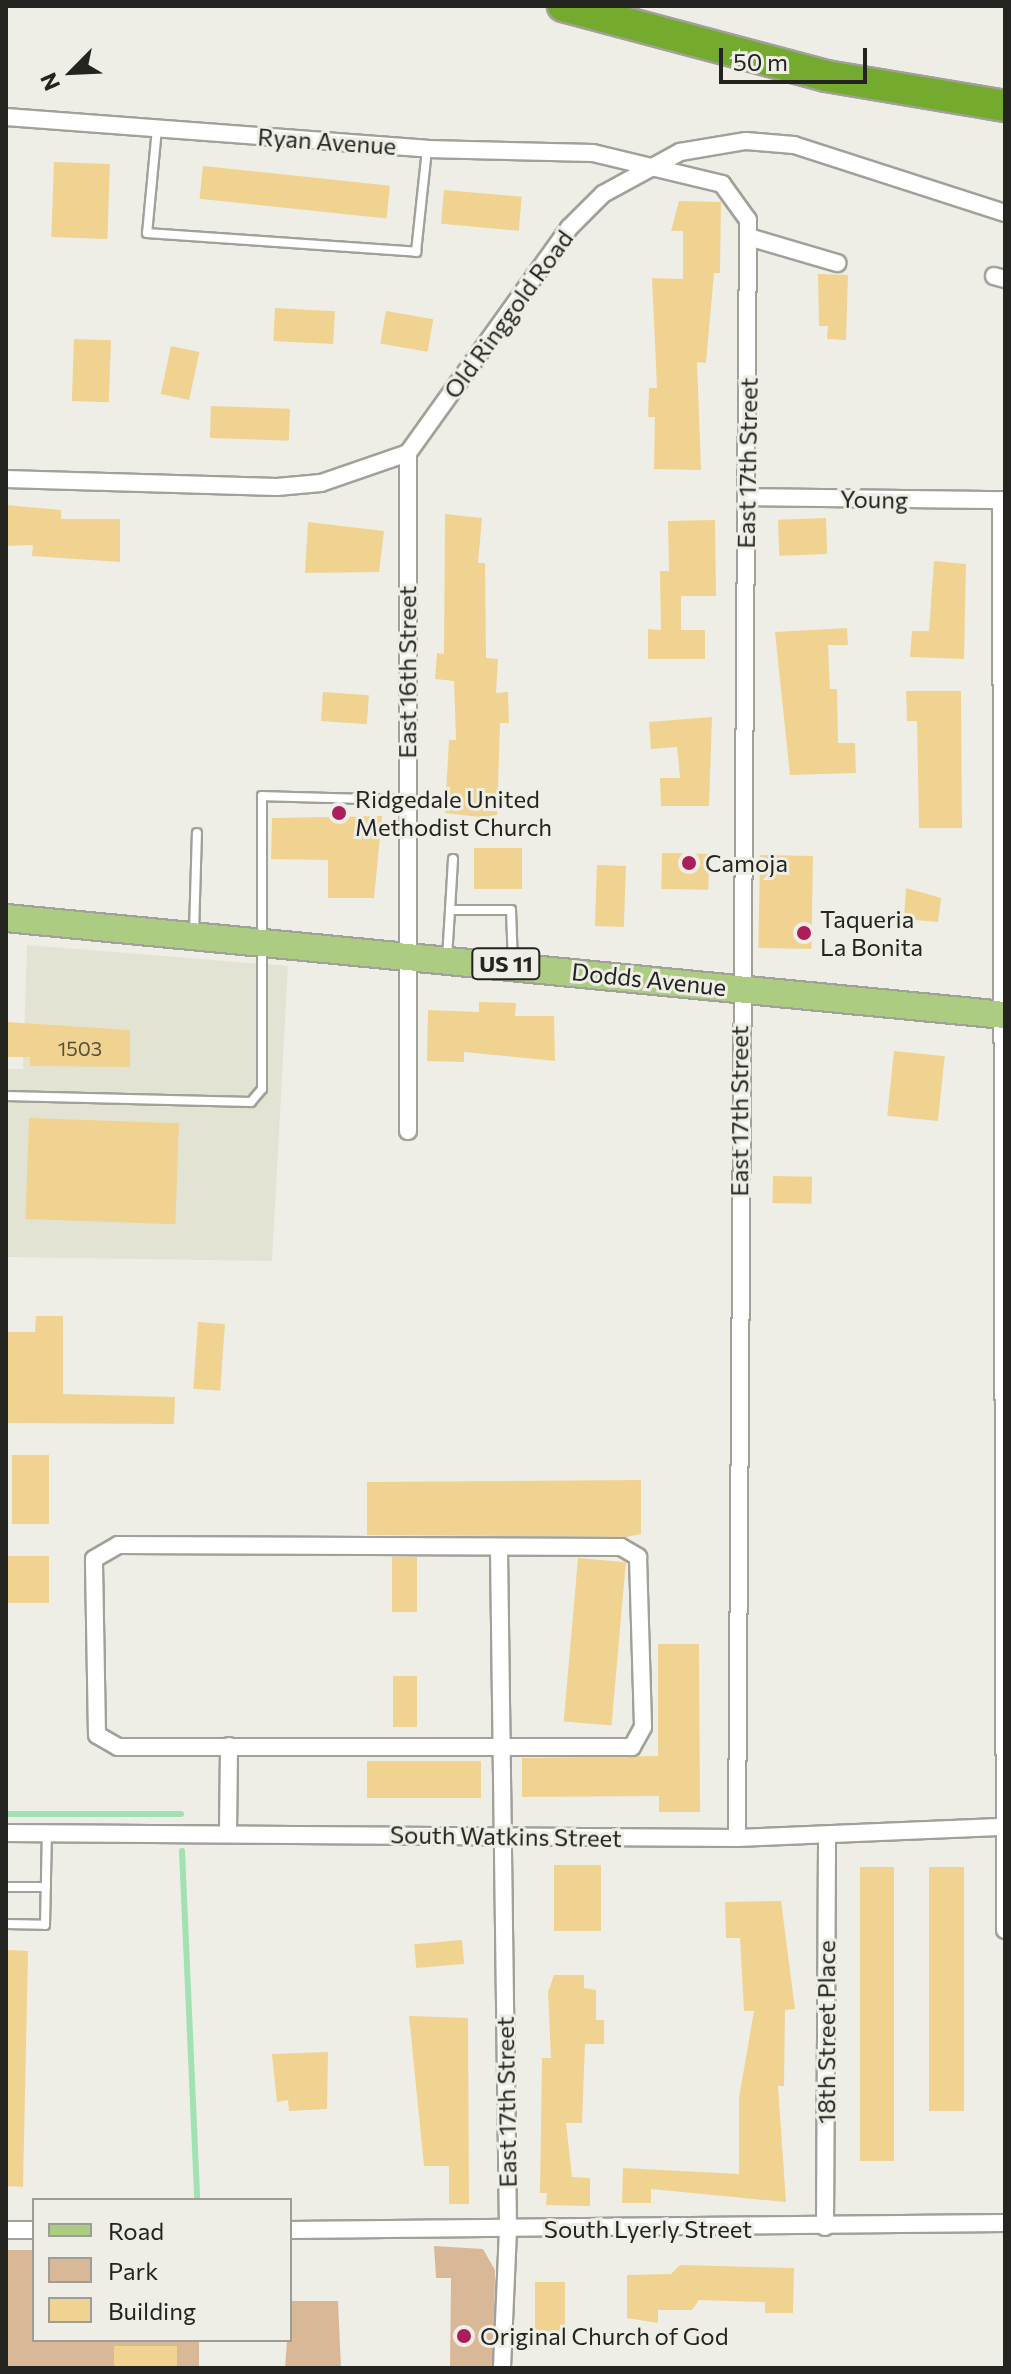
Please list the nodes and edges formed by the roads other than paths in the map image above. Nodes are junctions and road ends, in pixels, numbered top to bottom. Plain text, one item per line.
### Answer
1 (563, 6) edge
2 (1005, 106) edge
3 (6, 117) edge
4 (157, 128) junction
5 (427, 149) junction
6 (647, 166) junction
7 (1005, 213) edge
8 (752, 238) junction
9 (837, 263) dead end
10 (408, 453) junction
11 (6, 479) edge
12 (746, 497) junction
13 (407, 800) junction
14 (197, 833) dead end
15 (1004, 856) edge
16 (453, 859) dead end
17 (450, 910) junction
18 (6, 918) edge
19 (193, 936) junction
20 (260, 941) junction
21 (406, 955) junction
22 (447, 959) junction
23 (513, 965) junction
24 (739, 988) junction
25 (1004, 1015) edge
26 (6, 1096) edge
27 (408, 1131) dead end
28 (499, 1550) junction
29 (504, 1744) junction
30 (229, 1746) junction
31 (1005, 1827) edge
32 (47, 1832) junction
33 (228, 1832) junction
34 (6, 1833) edge
35 (502, 1836) junction
36 (827, 1837) junction
37 (737, 1838) junction
38 (6, 1887) edge
39 (46, 1887) junction
40 (6, 1924) edge
41 (1005, 1930) edge
42 (1005, 2223) edge
43 (825, 2227) junction
44 (6, 2230) edge
45 (32, 2230) edge
46 (292, 2230) edge
47 (508, 2230) junction
48 (502, 2368) edge

1 - 2 highway
3 - 4 street, Ryan Avenue
4 - 5 street, Ryan Avenue
4 - 5 lane
5 - 6 street, Ryan Avenue
6 - 7 street, Old Ringgold Road
6 - 8 street, East 17th Street
6 - 10 street, Old Ringgold Road
8 - 9 street
8 - 12 street, East 17th Street
10 - 11 street
10 - 13 street, East 16th Street
12 - 15 street, Young
12 - 24 street, East 17th Street
13 - 20 lane
13 - 21 street, East 16th Street
14 - 19 lane
15 - 25 street
16 - 17 lane
17 - 22 lane
17 - 23 lane
18 - 19 main road, Dodds Avenue / US 11
19 - 20 main road, Dodds Avenue / US 11
20 - 21 main road, Dodds Avenue / US 11
20 - 26 lane
21 - 22 main road, Dodds Avenue / US 11
21 - 27 street, East 16th Street
22 - 23 main road, Dodds Avenue / US 11
23 - 24 main road, Dodds Avenue / US 11
24 - 25 main road, Dodds Avenue / US 11
24 - 37 street, East 17th Street
25 - 31 street
28 - 29 street, East 17th Street
28 - 29 street
28 - 30 street
29 - 30 street
29 - 35 street, East 17th Street
30 - 33 street
31 - 36 street, South Watkins Street
31 - 41 street
32 - 33 street, South Watkins Street
32 - 34 street, South Watkins Street
32 - 39 lane
33 - 35 street, South Watkins Street
35 - 37 street, South Watkins Street
35 - 47 street, East 17th Street
36 - 37 street, South Watkins Street
36 - 43 street, 18th Street Place
38 - 39 lane
39 - 40 lane
42 - 43 street, South Lyerly Street
43 - 47 street, South Lyerly Street
44 - 45 street
46 - 47 street, South Lyerly Street
47 - 48 street, East 17th Street

